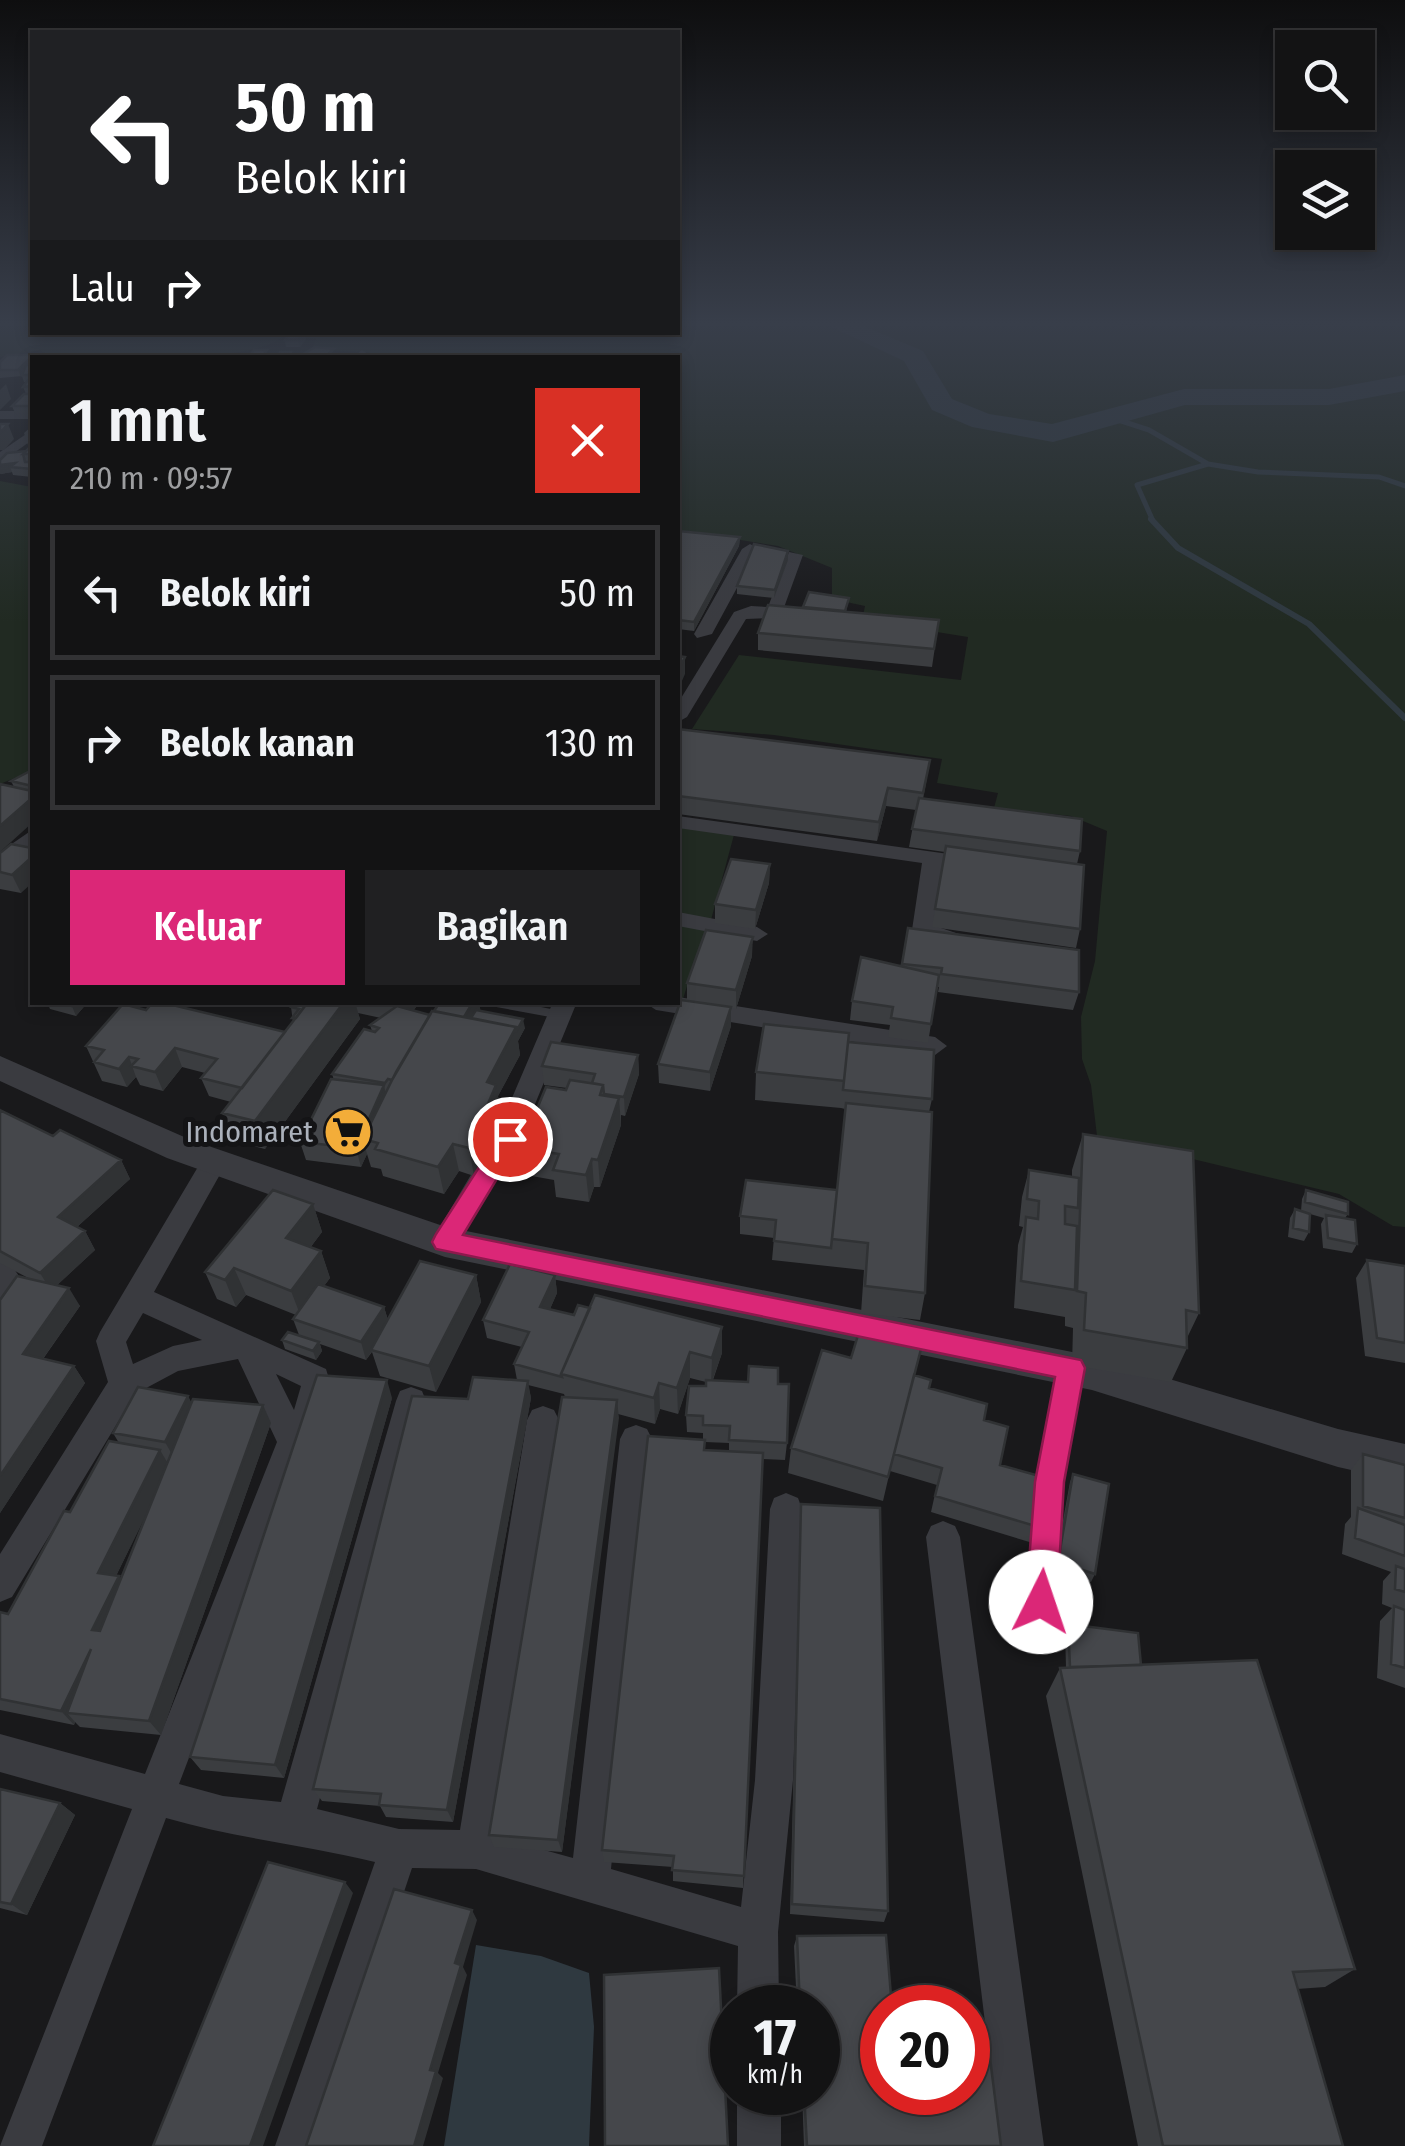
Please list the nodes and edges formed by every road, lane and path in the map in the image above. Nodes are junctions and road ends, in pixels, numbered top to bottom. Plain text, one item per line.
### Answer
1 (30, 436) edge
2 (30, 454) edge
3 (5, 456) edge
4 (750, 549) edge
5 (795, 554) dead end
6 (680, 631) edge
7 (702, 634) junction
8 (726, 637) junction
9 (680, 712) edge
10 (680, 822) edge
11 (30, 838) edge
12 (933, 858) junction
13 (0, 863) edge
14 (990, 866) edge
15 (680, 918) edge
16 (757, 934) dead end
17 (986, 946) edge
18 (522, 1005) edge
19 (675, 1005) edge
20 (563, 1009) edge
21 (935, 1046) edge
22 (0, 1068) edge
23 (214, 1162) junction
24 (445, 1242) junction
25 (0, 1270) edge
26 (135, 1296) junction
27 (0, 1310) edge
28 (246, 1344) junction
29 (1071, 1368) junction
30 (124, 1384) junction
31 (412, 1401) edge
32 (543, 1420) dead end
33 (636, 1439) dead end
34 (293, 1442) junction
35 (1405, 1463) edge
36 (786, 1509) dead end
37 (943, 1537) dead end
38 (0, 1585) edge
39 (1041, 1602) dead end
40 (0, 1752) edge
41 (158, 1796) junction
42 (294, 1823) junction
43 (399, 1848) junction
44 (476, 1850) junction
45 (590, 1882) junction
46 (758, 1932) junction
47 (758, 1985) edge
48 (758, 2115) edge
49 (20, 2146) edge
50 (298, 2146) edge
51 (759, 2146) edge
52 (1022, 2146) edge

1 - 3 street
2 - 3 street
4 - 7 street
5 - 8 street
6 - 7 street
7 - 8 street
8 - 9 street
10 - 12 street
11 - 13 street
12 - 14 street
12 - 17 street
15 - 16 street
18 - 20 lane
19 - 21 street
20 - 24 street
22 - 23 street
23 - 24 street
23 - 26 street
24 - 29 street
25 - 27 street
26 - 28 street
26 - 30 street
28 - 30 street
28 - 34 street
28 - 34 street
29 - 35 street
29 - 39 lane
30 - 38 street
31 - 42 street
32 - 44 street
33 - 45 street
34 - 41 street
36 - 46 street
37 - 52 street
40 - 41 street
41 - 42 street
41 - 49 street
42 - 43 street
43 - 44 street
43 - 50 street
44 - 45 street
45 - 46 street
46 - 47 street
48 - 51 street

